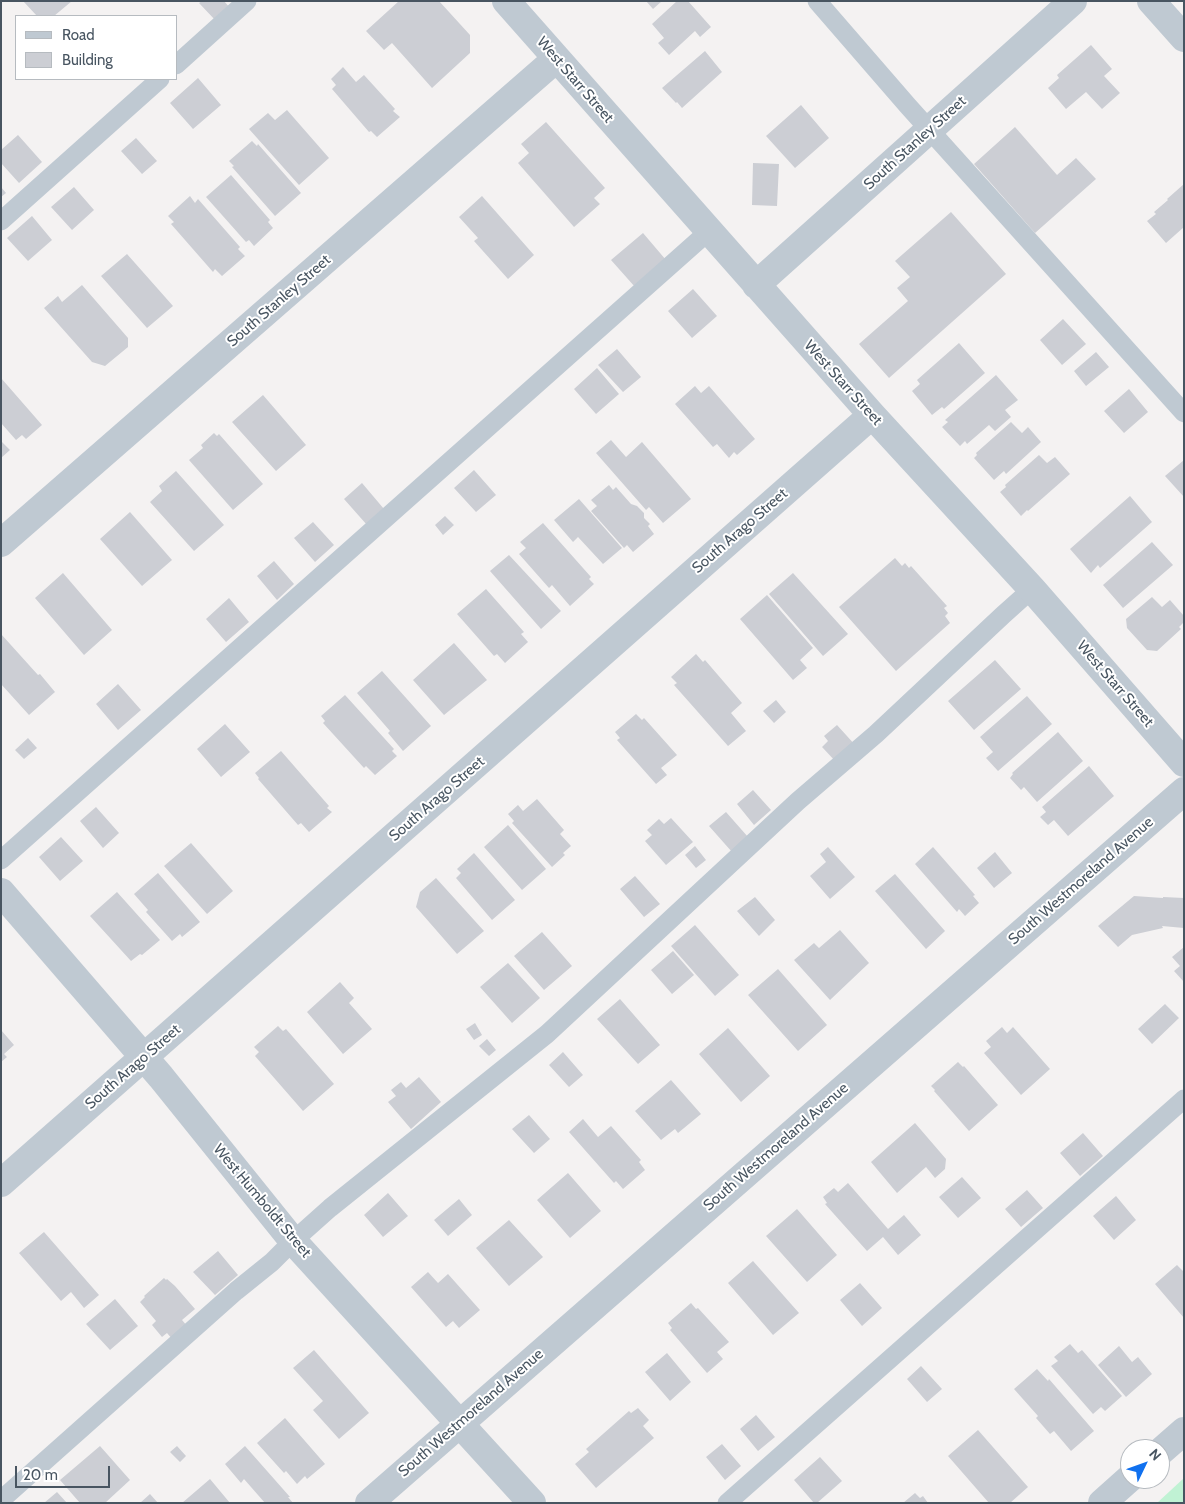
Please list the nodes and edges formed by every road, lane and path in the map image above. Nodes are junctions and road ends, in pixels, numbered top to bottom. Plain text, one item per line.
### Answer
1 (247, 1) edge
2 (506, 1) edge
3 (817, 1) edge
4 (1073, 1) edge
5 (1151, 1) edge
6 (1184, 38) edge
7 (556, 59) junction
8 (178, 63) edge
9 (159, 80) edge
10 (930, 130) junction
11 (1, 221) edge
12 (709, 232) junction
13 (756, 285) junction
14 (1184, 413) edge
15 (872, 416) junction
16 (1, 543) edge
17 (1032, 589) junction
18 (1184, 763) edge
19 (1184, 791) edge
20 (1, 860) edge
21 (1, 892) edge
22 (144, 1057) junction
23 (1184, 1098) edge
24 (1, 1183) edge
25 (293, 1241) junction
26 (460, 1423) junction
27 (1184, 1431) edge
28 (1170, 1443) edge
29 (1120, 1487) edge
30 (1, 1500) edge
31 (369, 1503) edge
32 (532, 1503) edge
33 (727, 1503) edge
34 (1102, 1503) edge

1 - 8 lane
2 - 7 street, West Starr Street
3 - 10 lane
4 - 10 street, South Stanley Street
5 - 6 street
7 - 12 street, West Starr Street
7 - 16 street, South Stanley Street
9 - 11 lane
10 - 13 street, South Stanley Street
10 - 14 lane
12 - 13 street, West Starr Street
12 - 20 lane
13 - 15 street, West Starr Street
15 - 17 street, West Starr Street
15 - 22 street, South Arago Street
17 - 18 street, West Starr Street
17 - 25 lane
19 - 26 street, South Westmoreland Avenue
21 - 22 street, West Humboldt Street
22 - 24 street, South Arago Street
22 - 25 street, West Humboldt Street
23 - 33 lane
25 - 26 street, West Humboldt Street
25 - 30 lane
26 - 31 street, South Westmoreland Avenue
26 - 32 street, West Humboldt Street
27 - 28 street
29 - 34 street

